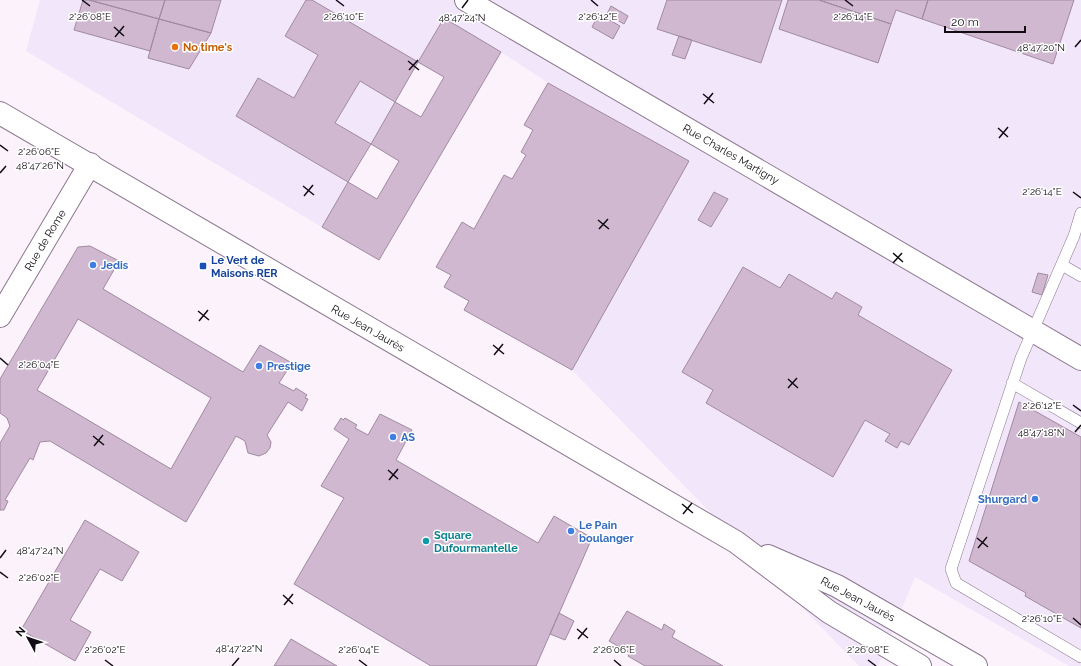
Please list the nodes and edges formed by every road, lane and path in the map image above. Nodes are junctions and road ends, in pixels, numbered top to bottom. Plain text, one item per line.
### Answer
1 (466, 0) edge
2 (0, 113) edge
3 (90, 164) junction
4 (1081, 213) edge
5 (1062, 265) junction
6 (1081, 276) edge
7 (0, 316) edge
8 (1034, 331) junction
9 (1081, 359) edge
10 (1012, 383) junction
11 (1081, 423) edge
12 (736, 542) junction
13 (1081, 657) edge
14 (920, 666) edge
15 (976, 666) edge

1 - 8 main road, Rue Charles Martigny
2 - 3 main road, Rue Jean Jaurès
3 - 7 main road, Rue de Rome
3 - 12 main road, Rue Jean Jaurès
4 - 5 lane
5 - 6 lane
5 - 8 lane
8 - 9 main road, Rue Charles Martigny
8 - 10 lane
10 - 11 lane
10 - 13 lane
12 - 14 main road, Rue Jean Jaurès
12 - 15 main road, Rue Jean Jaurès

